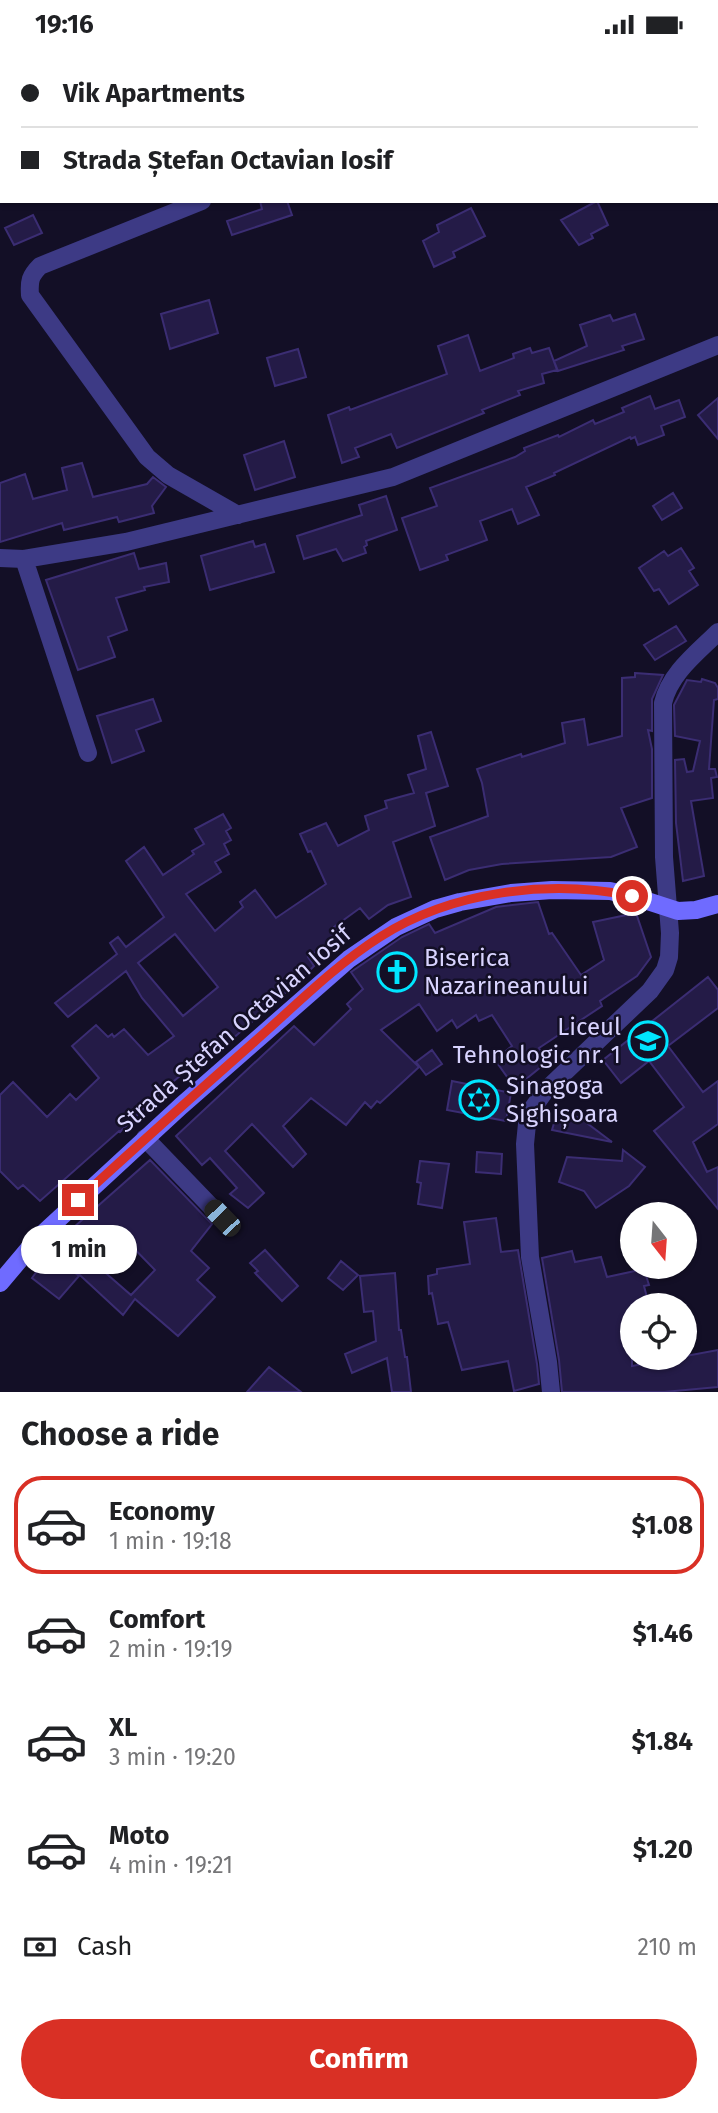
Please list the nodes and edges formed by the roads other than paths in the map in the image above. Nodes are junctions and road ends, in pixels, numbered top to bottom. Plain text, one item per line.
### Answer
1 (197, 203) edge
2 (718, 345) edge
3 (238, 515) junction
4 (0, 558) edge
5 (24, 559) junction
6 (718, 632) edge
7 (88, 753) dead end
8 (718, 904) edge
9 (668, 909) junction
10 (145, 1138) junction
11 (222, 1218) dead end
12 (0, 1283) edge
13 (551, 1392) edge

1 - 3 street
2 - 3 street
3 - 5 street
4 - 5 street
5 - 7 street
6 - 9 street
8 - 9 main road
9 - 10 main road, Strada Ștefan Octavian Iosif
9 - 13 street
10 - 11 street
10 - 12 main road, Strada Ștefan Octavian Iosif

